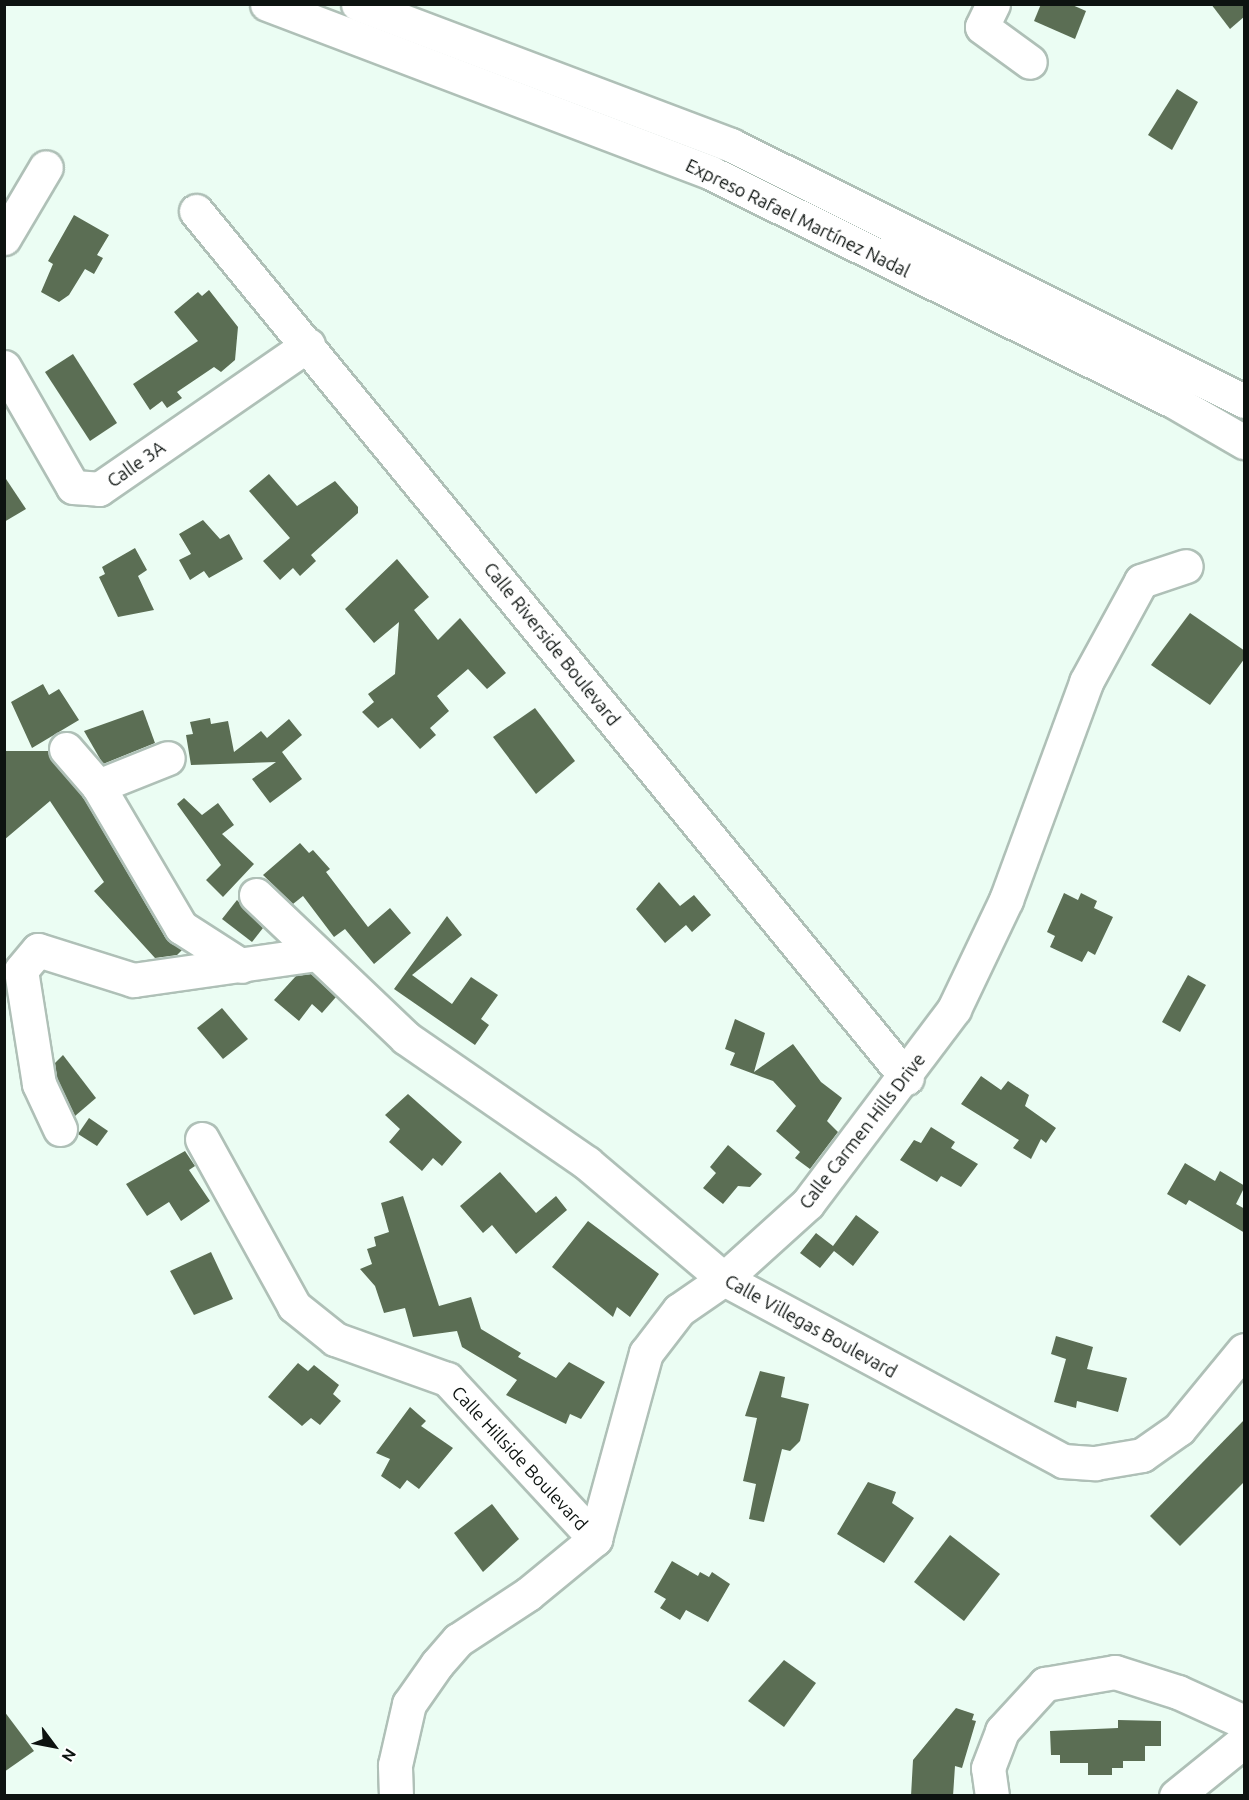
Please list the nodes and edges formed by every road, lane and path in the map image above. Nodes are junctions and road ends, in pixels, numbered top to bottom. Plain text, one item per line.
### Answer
1 (267, 4) edge
2 (358, 4) edge
3 (993, 4) edge
4 (1030, 62) dead end
5 (46, 167) dead end
6 (196, 211) dead end
7 (4, 238) edge
8 (308, 345) junction
9 (4, 367) edge
10 (1245, 401) edge
11 (1245, 442) edge
12 (1186, 566) dead end
13 (66, 748) dead end
14 (168, 758) dead end
15 (98, 786) junction
16 (256, 895) dead end
17 (316, 954) junction
18 (242, 966) junction
19 (16, 1010) edge
20 (907, 1078) junction
21 (60, 1129) dead end
22 (202, 1139) dead end
23 (724, 1279) junction
24 (1245, 1350) edge
25 (595, 1539) junction
26 (1245, 1722) edge
27 (1245, 1741) edge
28 (396, 1796) edge
29 (992, 1796) edge
30 (1176, 1796) edge

1 - 11 main road, Expreso Rafael Martínez Nadal
2 - 10 main road, Expreso Rafael Martínez Nadal
3 - 4 main road
5 - 7 main road
6 - 8 main road, Calle Riverside Boulevard
8 - 9 main road, Calle 3A
8 - 20 main road, Calle Riverside Boulevard
12 - 20 main road, Calle Carmen Hills Drive
13 - 15 main road
14 - 15 main road
15 - 18 main road
16 - 17 main road, Calle Villegas Boulevard
17 - 18 main road
17 - 23 main road, Calle Villegas Boulevard
18 - 19 main road
19 - 21 main road
20 - 23 main road, Calle Carmen Hills Drive
22 - 25 main road, Calle Hillside Boulevard
23 - 24 main road, Calle Villegas Boulevard
23 - 25 main road, Calle Carmen Hills Drive
25 - 28 main road
26 - 29 main road
27 - 30 main road

